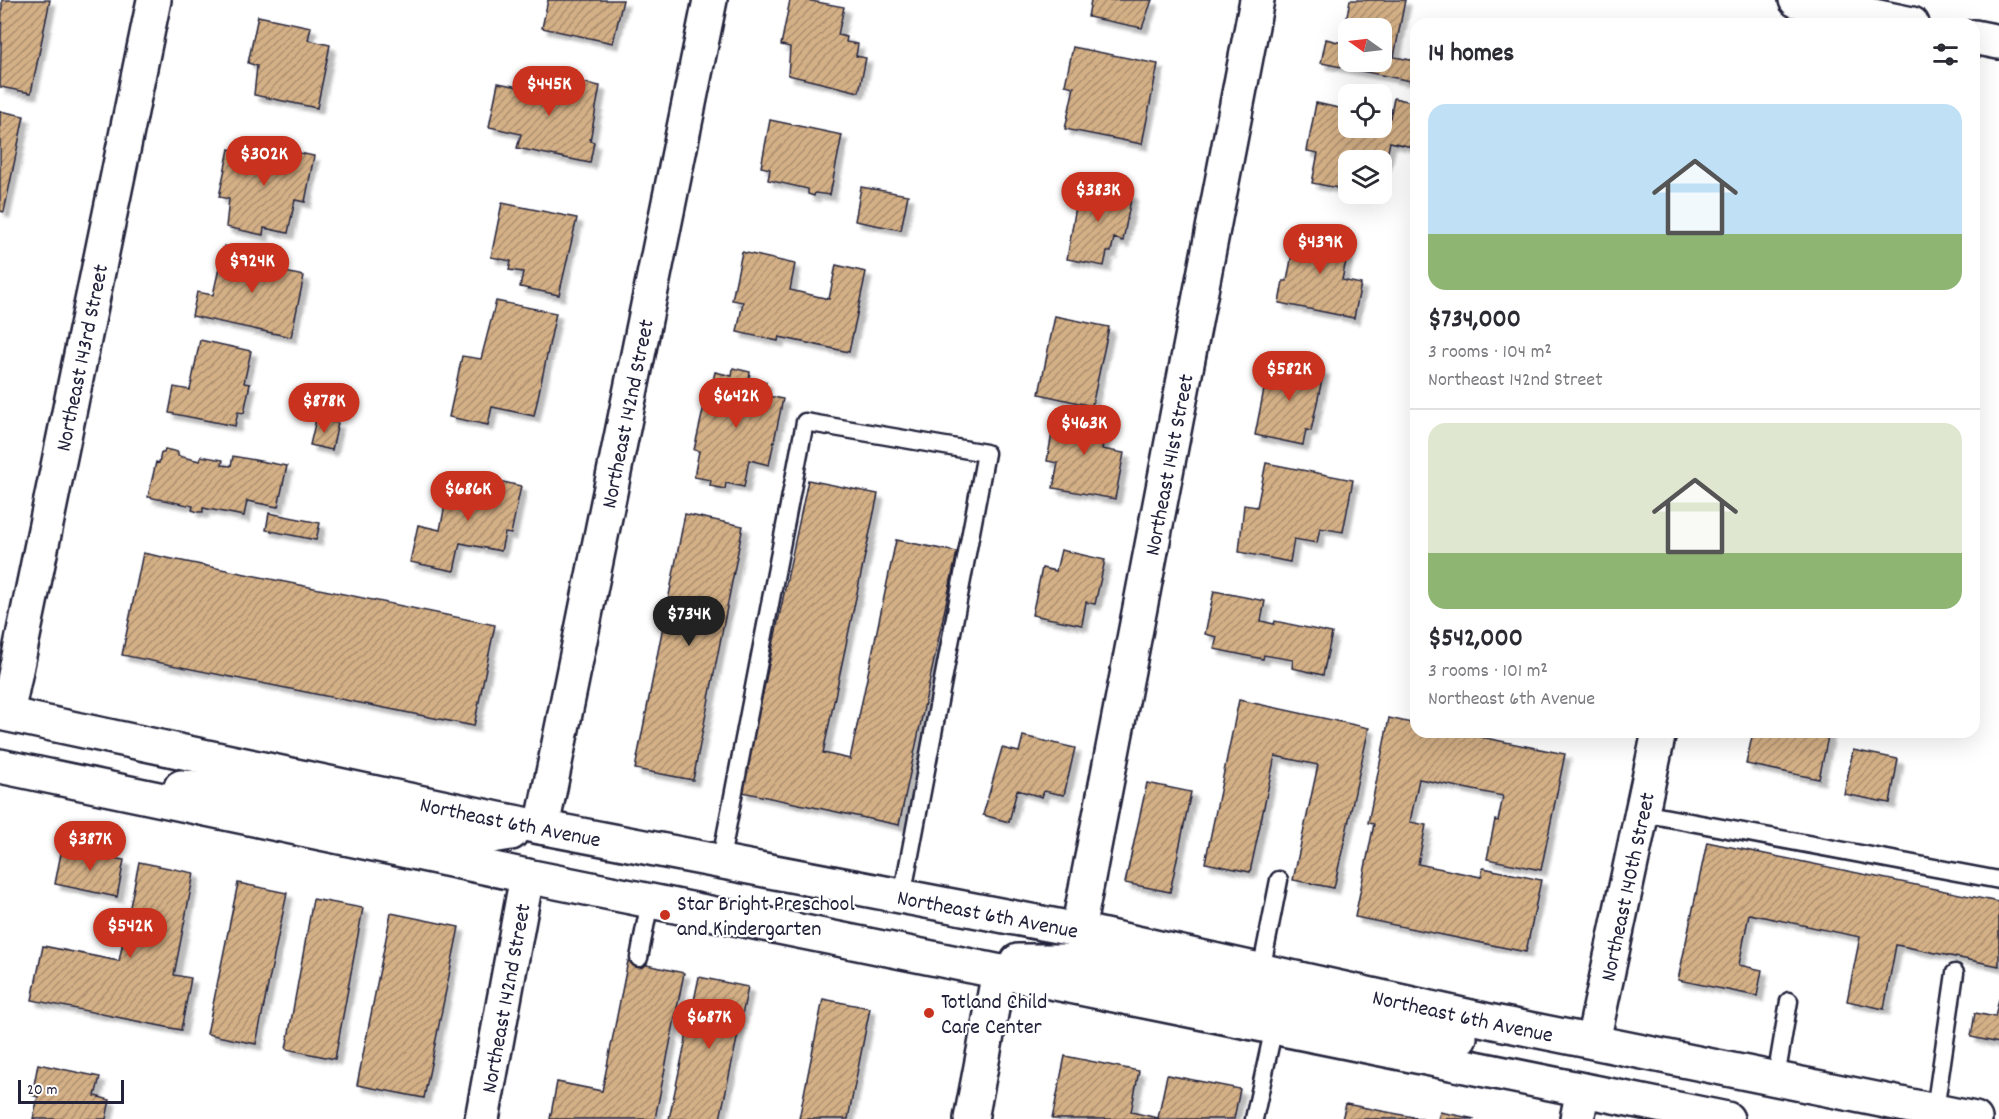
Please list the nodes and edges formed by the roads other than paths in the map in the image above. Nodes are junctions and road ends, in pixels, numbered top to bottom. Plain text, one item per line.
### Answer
1 (154, 0) edge
2 (710, 0) edge
3 (1257, 0) edge
4 (1804, 7) edge
5 (1874, 18) edge
6 (1980, 38) edge
7 (1999, 42) edge
8 (2, 715) edge
9 (1658, 738) edge
10 (1, 771) edge
11 (152, 797) junction
12 (1642, 813) junction
13 (542, 827) junction
14 (720, 864) junction
15 (527, 876) junction
16 (1278, 880) dead end
17 (1999, 880) edge
18 (902, 897) junction
19 (650, 901) junction
20 (1078, 930) junction
21 (639, 958) dead end
22 (1261, 971) junction
23 (999, 972) junction
24 (1955, 973) dead end
25 (1789, 1001) dead end
26 (1274, 1027) junction
27 (1548, 1032) junction
28 (1593, 1041) junction
29 (1776, 1078) junction
30 (1580, 1104) edge
31 (1935, 1110) junction
32 (482, 1119) edge
33 (971, 1119) edge
34 (1254, 1119) edge
35 (1727, 1119) edge
36 (1975, 1119) edge

1 - 8 main road, Northeast 143rd Street
2 - 13 main road, Northeast 142nd Street
3 - 20 main road, Northeast 141st Street
4 - 5 main road
6 - 7 main road
8 - 13 main road, Northeast 6th Avenue
9 - 12 main road, Northeast 140th Street
10 - 11 main road
11 - 13 main road
11 - 15 main road
12 - 17 lane
12 - 28 main road, Northeast 140th Street
13 - 14 main road, Northeast 6th Avenue
14 - 18 main road, Northeast 6th Avenue
14 - 18 lane
15 - 19 main road
15 - 32 main road, Northeast 142nd Street
16 - 22 lane
18 - 20 main road, Northeast 6th Avenue
19 - 21 lane
19 - 23 main road
20 - 22 main road, Northeast 6th Avenue
22 - 27 main road, Northeast 6th Avenue
23 - 26 main road
23 - 27 main road
23 - 33 main road
24 - 31 lane
25 - 29 lane
26 - 30 main road
26 - 34 lane
27 - 28 main road, Northeast 6th Avenue
28 - 29 main road, Northeast 6th Avenue
29 - 31 main road, Northeast 6th Avenue
30 - 35 main road
31 - 36 main road, Northeast 6th Avenue

